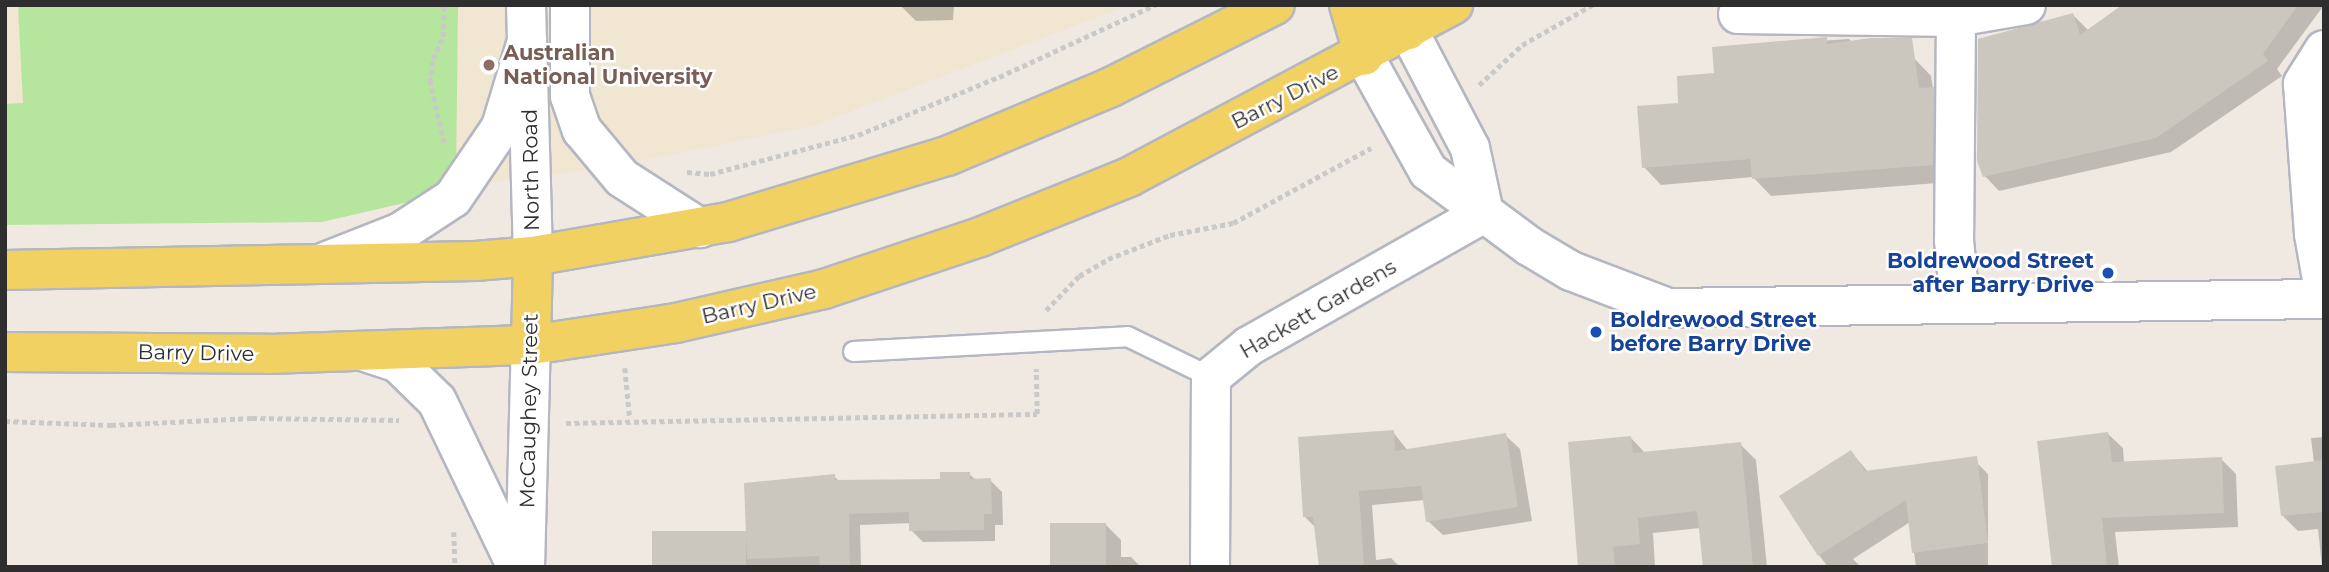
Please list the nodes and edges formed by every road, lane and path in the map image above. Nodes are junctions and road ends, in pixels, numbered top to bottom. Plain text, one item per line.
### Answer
1 (444, 5) edge
2 (570, 5) edge
3 (1155, 5) edge
4 (1275, 5) edge
5 (1349, 5) edge
6 (1452, 5) edge
7 (1592, 5) edge
8 (2026, 5) edge
9 (1738, 14) dead end
10 (1394, 18) edge
11 (1956, 18) junction
12 (527, 23) edge
13 (2324, 50) edge
14 (1364, 56) junction
15 (1492, 74) dead end
16 (1384, 141) dead end
17 (445, 151) dead end
18 (674, 171) dead end
19 (1484, 213) junction
20 (700, 228) junction
21 (533, 256) junction
22 (310, 268) junction
23 (5, 270) edge
24 (2324, 291) edge
25 (2324, 299) edge
26 (1960, 304) junction
27 (1042, 319) dead end
28 (531, 345) junction
29 (853, 351) dead end
30 (5, 352) edge
31 (368, 353) junction
32 (1036, 358) dead end
33 (1210, 377) junction
34 (5, 421) edge
35 (407, 423) dead end
36 (569, 423) dead end
37 (454, 519) dead end
38 (455, 567) edge
39 (517, 567) edge
40 (525, 567) edge
41 (1210, 567) edge

1 - 17 path
2 - 20 street, North Road
3 - 18 path
4 - 20 main road
5 - 14 main road
6 - 10 main road, Barry Drive
7 - 15 path
8 - 11 street
9 - 11 street
10 - 14 main road, Barry Drive
10 - 19 street
11 - 26 street
12 - 21 street, North Road
12 - 22 street, North Road
13 - 24 street
14 - 19 street
14 - 28 main road, Barry Drive
16 - 27 path
19 - 26 street
19 - 33 street, Hackett Gardens
20 - 21 main road
21 - 22 main road
21 - 28 main road, McCaughey Street
22 - 23 main road
25 - 26 street
28 - 31 main road, Barry Drive
28 - 40 street, McCaughey Street
29 - 33 lane
30 - 31 main road, Barry Drive
31 - 39 street
32 - 36 path
33 - 41 street
34 - 35 path
37 - 38 path

